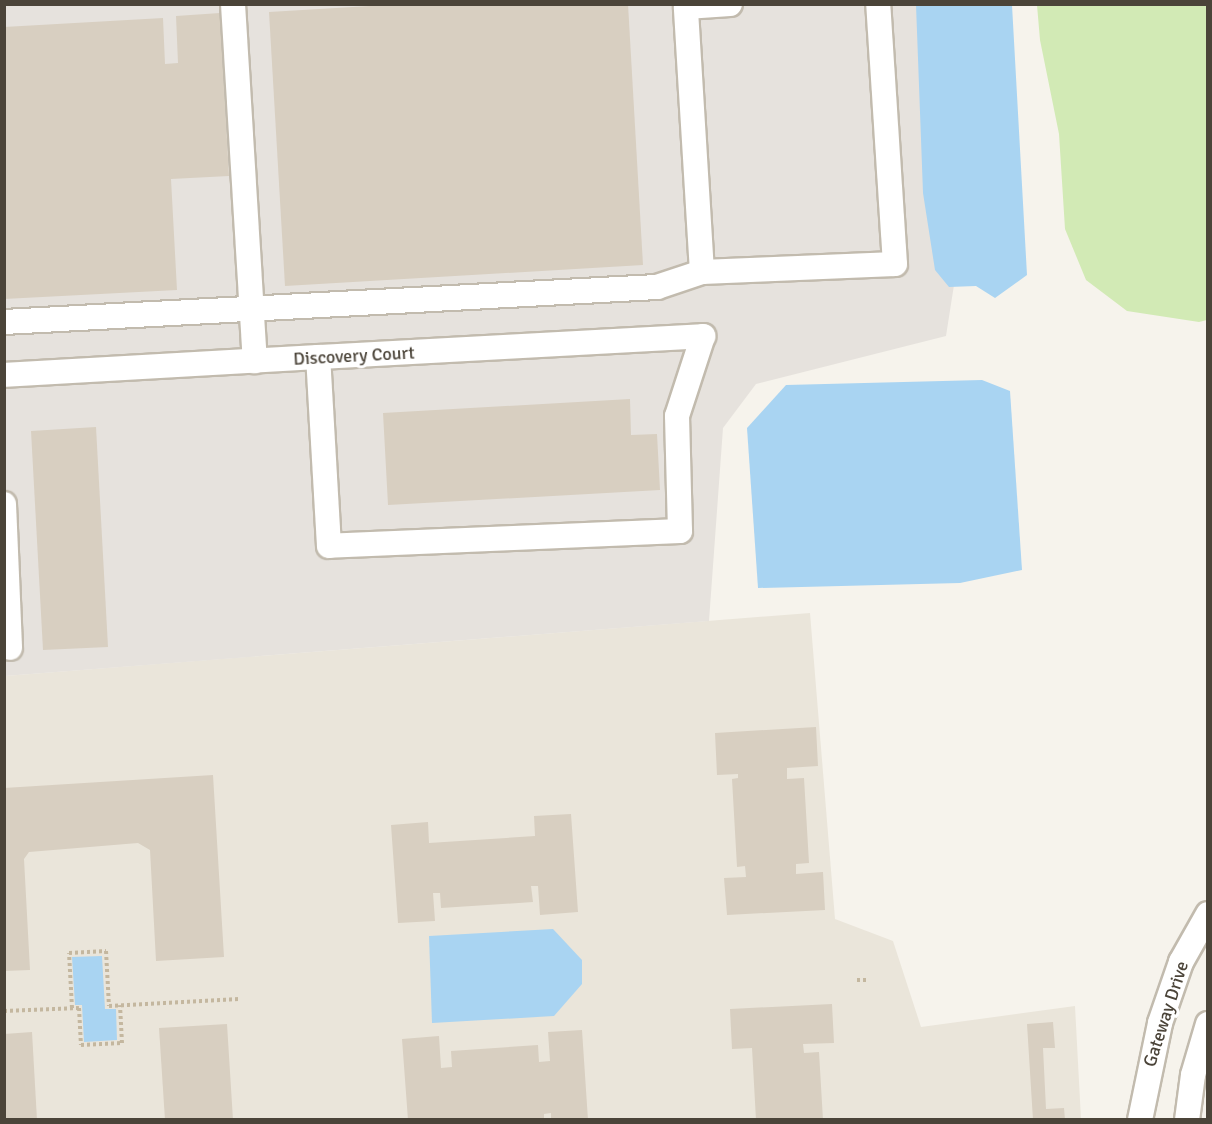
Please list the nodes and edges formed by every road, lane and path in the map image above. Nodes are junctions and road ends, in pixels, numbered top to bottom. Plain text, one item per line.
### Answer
1 (234, 4) edge
2 (730, 4) edge
3 (878, 4) edge
4 (686, 6) edge
5 (702, 272) junction
6 (252, 308) junction
7 (4, 322) edge
8 (318, 357) junction
9 (255, 361) junction
10 (4, 375) edge
11 (4, 504) edge
12 (10, 648) dead end
13 (1208, 914) edge
14 (856, 980) dead end
15 (869, 980) dead end
16 (239, 999) dead end
17 (120, 1005) junction
18 (72, 1008) junction
19 (4, 1011) edge
20 (1208, 1024) edge
21 (1140, 1119) edge
22 (1187, 1119) edge

1 - 6 street
2 - 4 street
3 - 5 street
4 - 5 street
5 - 6 street
6 - 7 street
6 - 9 street
8 - 8 street, Discovery Court
8 - 9 street, Discovery Court
9 - 10 street, Discovery Court
11 - 12 street
13 - 21 street, Gateway Drive
14 - 15 path
16 - 17 path
17 - 18 path
17 - 18 path
18 - 19 path
20 - 22 street

